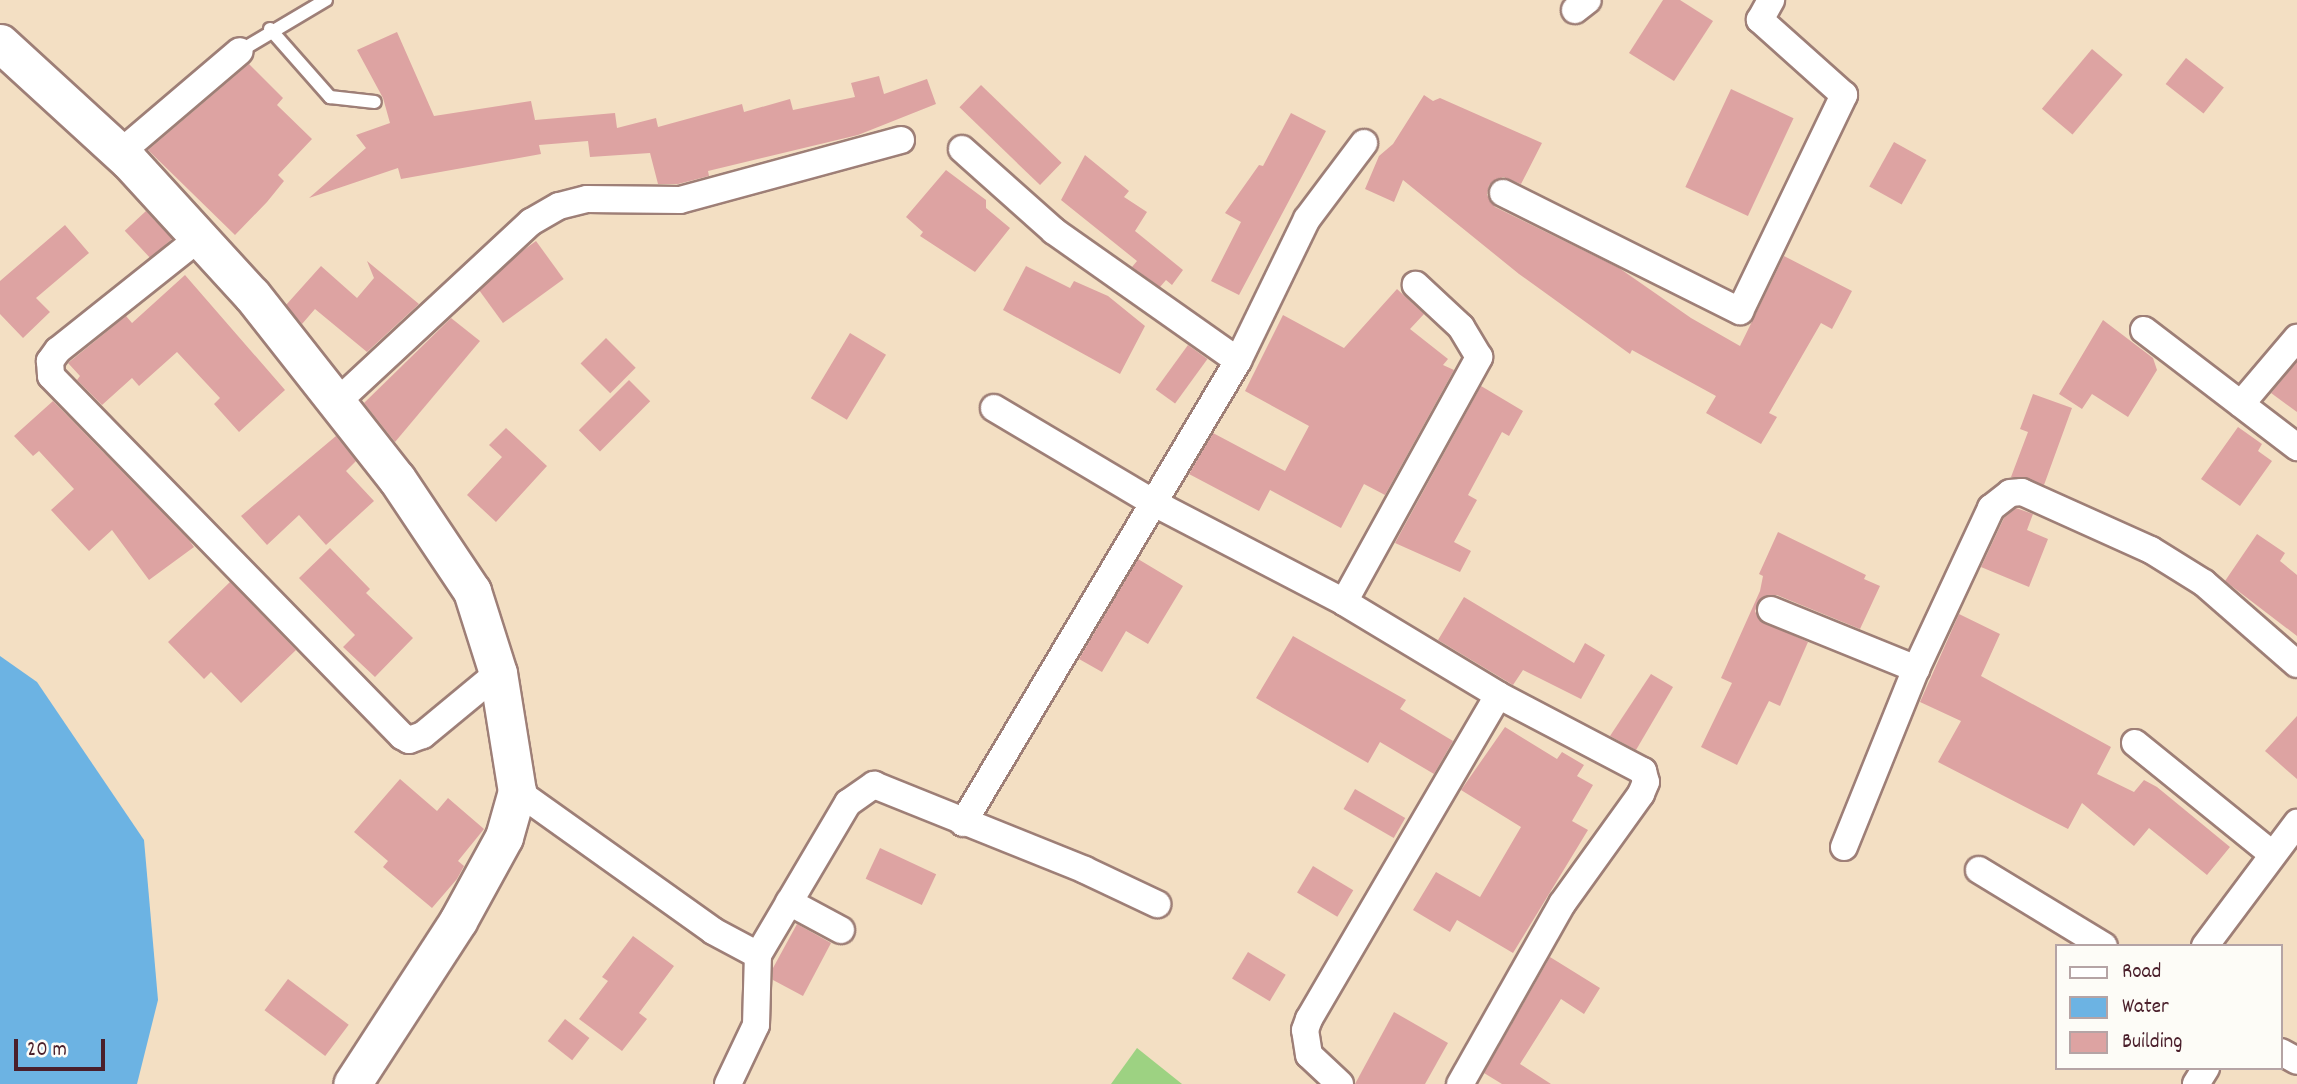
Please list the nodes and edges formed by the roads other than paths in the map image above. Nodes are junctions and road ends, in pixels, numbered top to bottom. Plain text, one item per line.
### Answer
1 (326, 0) edge
2 (1771, 0) edge
3 (270, 29) junction
4 (0, 43) edge
5 (240, 51) joint
6 (375, 102) dead end
7 (901, 140) dead end
8 (1364, 143) dead end
9 (962, 149) dead end
10 (120, 153) junction
11 (1503, 193) dead end
12 (200, 238) junction
13 (1416, 285) dead end
14 (2144, 330) dead end
15 (2297, 338) edge
16 (1238, 361) junction
17 (336, 402) junction
18 (2241, 404) junction
19 (994, 408) dead end
20 (2297, 447) edge
21 (1154, 503) junction
22 (1344, 602) junction
23 (1771, 610) dead end
24 (2297, 664) edge
25 (1916, 669) junction
26 (498, 673) junction
27 (1498, 695) junction
28 (2135, 743) dead end
29 (517, 791) junction
30 (963, 823) junction
31 (2297, 823) edge
32 (1844, 847) dead end
33 (2272, 853) junction
34 (1979, 870) dead end
35 (789, 902) junction
36 (1157, 904) dead end
37 (841, 930) dead end
38 (2101, 944) edge
39 (2206, 944) edge
40 (758, 955) junction
41 (352, 1084) edge
42 (728, 1084) edge
43 (1340, 1084) edge
44 (1460, 1084) edge

1 - 3 lane
2 - 11 street
3 - 5 lane
3 - 6 lane
4 - 10 street
5 - 10 street
7 - 17 street
8 - 16 street
9 - 16 street
10 - 12 street
12 - 17 street
12 - 26 street
13 - 22 street
14 - 18 street
15 - 18 street
16 - 21 street
17 - 26 street
18 - 20 street
19 - 21 street
21 - 22 street
21 - 30 street
22 - 27 street
23 - 25 street
24 - 25 street
25 - 32 street
26 - 29 street
27 - 43 street
27 - 44 street
28 - 33 street
29 - 40 street
29 - 41 street
30 - 35 street
30 - 36 street
31 - 33 street
33 - 39 street
34 - 38 street
35 - 37 street
35 - 40 street
40 - 42 street

